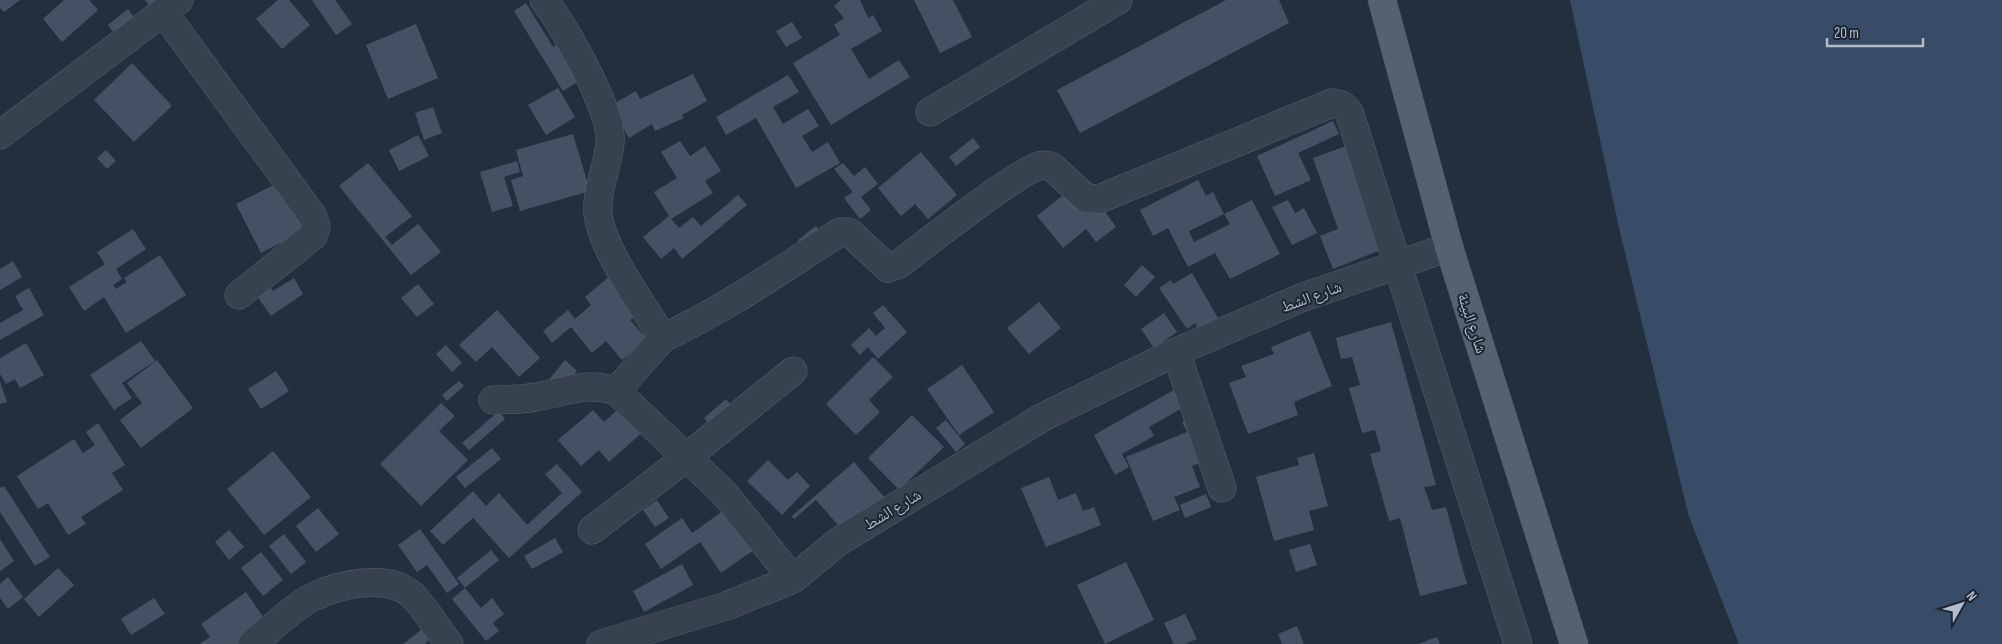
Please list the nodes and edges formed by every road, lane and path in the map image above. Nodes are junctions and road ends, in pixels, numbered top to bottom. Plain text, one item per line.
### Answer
1 (544, 0) edge
2 (1118, 0) edge
3 (1382, 0) edge
4 (171, 7) edge
5 (930, 112) dead end
6 (0, 135) edge
7 (1449, 247) junction
8 (1397, 266) junction
9 (239, 295) dead end
10 (663, 338) junction
11 (1176, 352) junction
12 (792, 371) dead end
13 (616, 391) junction
14 (493, 400) dead end
15 (687, 457) junction
16 (1222, 488) dead end
17 (592, 530) dead end
18 (793, 579) junction
19 (252, 644) edge
20 (449, 644) edge
21 (601, 644) edge
22 (1518, 644) edge
23 (1574, 644) edge

1 - 10 street
2 - 5 street
3 - 7 main road, شارع البيئة
4 - 6 street
4 - 9 street
7 - 8 street, شارع الشط
7 - 23 main road, شارع البيئة
8 - 10 street
8 - 11 street, شارع الشط
8 - 22 street
10 - 13 street
11 - 16 street
11 - 18 street, شارع الشط
12 - 15 street
13 - 14 street
13 - 15 street
15 - 17 street
15 - 18 street
18 - 21 street, شارع الشط
19 - 20 street

